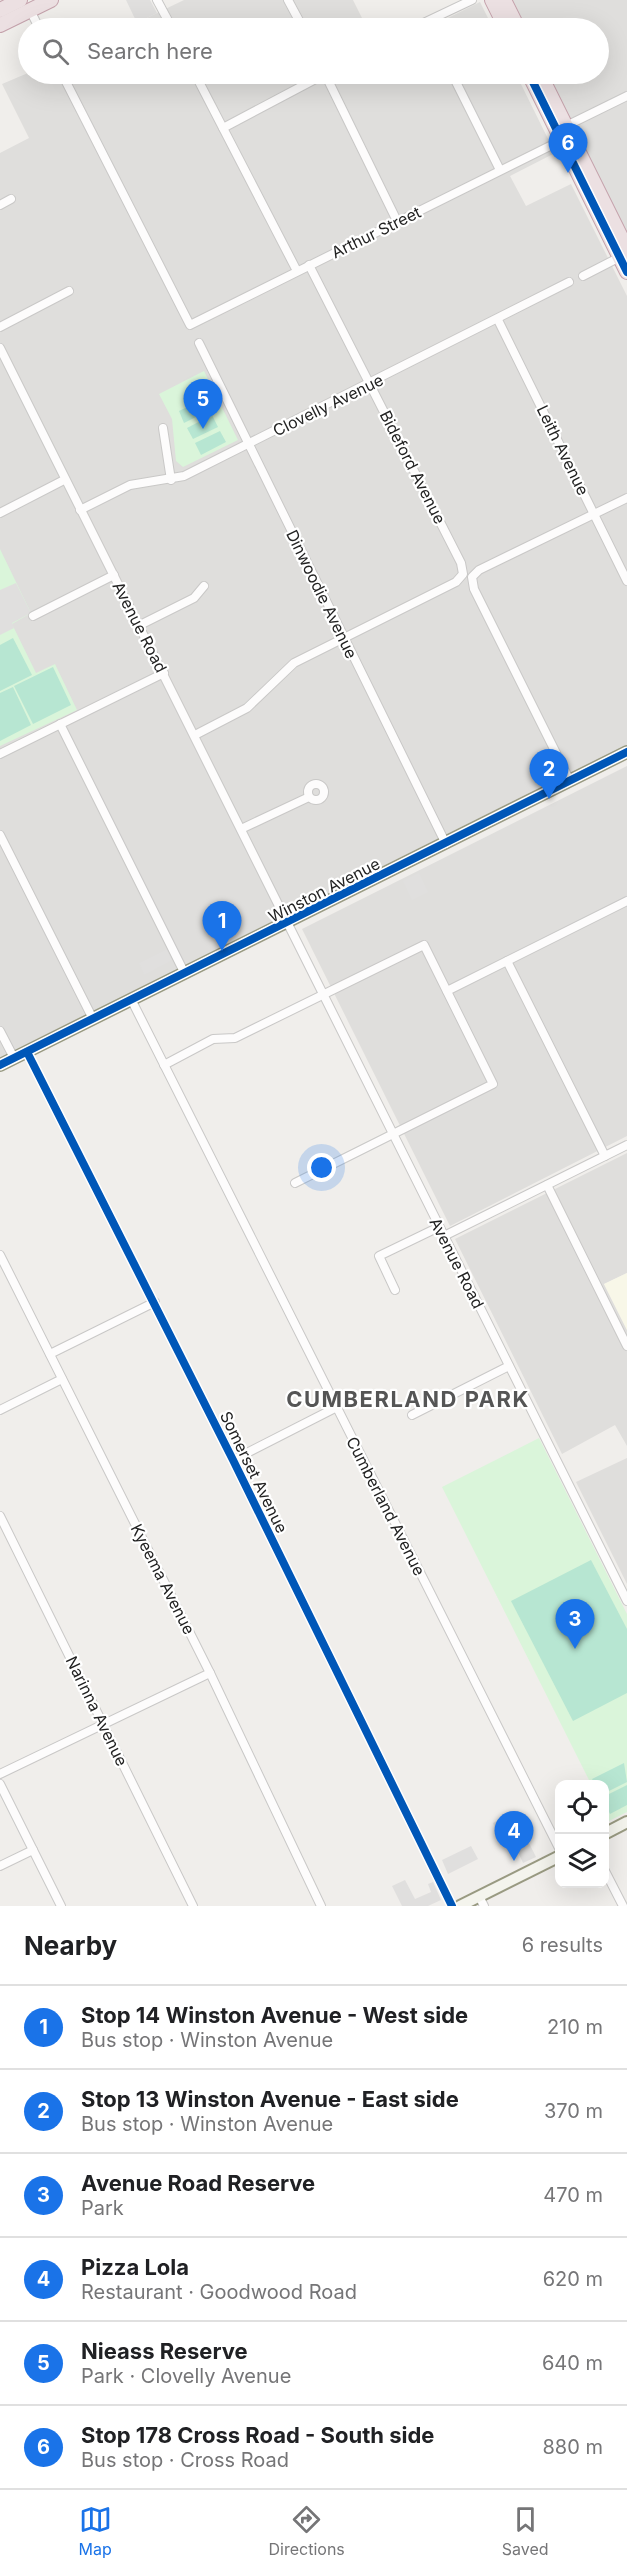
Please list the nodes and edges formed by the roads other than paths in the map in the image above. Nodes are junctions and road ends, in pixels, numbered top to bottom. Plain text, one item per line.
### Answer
1 (51, 0) edge
2 (158, 0) edge
3 (288, 0) edge
4 (472, 0) edge
5 (492, 0) edge
6 (504, 0) edge
7 (25, 5) edge
8 (0, 10) edge
9 (33, 18) edge
10 (167, 18) edge
11 (298, 18) edge
12 (434, 18) edge
13 (501, 18) edge
14 (513, 18) edge
15 (0, 25) edge
16 (67, 84) edge
17 (200, 84) edge
18 (306, 84) edge
19 (330, 84) edge
20 (457, 84) edge
21 (535, 84) edge
22 (544, 84) edge
23 (627, 96) edge
24 (223, 128) junction
25 (564, 133) junction
26 (500, 170) junction
27 (11, 199) dead end
28 (0, 205) edge
29 (397, 222) junction
30 (624, 253) edge
31 (309, 265) junction
32 (297, 271) junction
33 (627, 272) edge
34 (583, 276) dead end
35 (569, 282) dead end
36 (69, 291) dead end
37 (498, 320) junction
38 (0, 327) edge
39 (199, 343) dead end
40 (0, 348) edge
41 (370, 384) junction
42 (163, 428) dead end
43 (249, 444) junction
44 (64, 480) junction
45 (171, 480) junction
46 (627, 498) edge
47 (80, 510) junction
48 (0, 513) edge
49 (594, 514) junction
50 (114, 575) junction
51 (627, 581) edge
52 (204, 586) dead end
53 (33, 616) dead end
54 (140, 625) junction
55 (344, 638) junction
56 (164, 673) junction
57 (60, 724) junction
58 (195, 735) junction
59 (627, 752) edge
60 (0, 754) edge
61 (570, 781) junction
62 (309, 797) dead end
63 (241, 829) junction
64 (0, 835) edge
65 (446, 844) junction
66 (626, 903) edge
67 (279, 906) dead end
68 (288, 924) junction
69 (507, 961) junction
70 (185, 974) junction
71 (447, 991) junction
72 (324, 994) junction
73 (132, 1001) junction
74 (93, 1019) junction
75 (0, 1031) edge
76 (27, 1052) junction
77 (14, 1058) junction
78 (0, 1065) edge
79 (165, 1065) junction
80 (393, 1134) junction
81 (627, 1145) edge
82 (605, 1156) junction
83 (295, 1183) dead end
84 (547, 1185) junction
85 (440, 1227) junction
86 (444, 1236) junction
87 (0, 1255) edge
88 (396, 1290) dead end
89 (155, 1302) junction
90 (627, 1346) edge
91 (50, 1354) junction
92 (509, 1366) junction
93 (62, 1379) junction
94 (337, 1407) junction
95 (0, 1410) edge
96 (412, 1415) dead end
97 (233, 1460) junction
98 (0, 1516) edge
99 (627, 1601) edge
100 (210, 1673) junction
101 (104, 1725) junction
102 (0, 1774) edge
103 (0, 1784) edge
104 (627, 1822) edge
105 (609, 1831) edge
106 (555, 1840) edge
107 (33, 1850) junction
108 (555, 1859) edge
109 (0, 1866) edge
110 (609, 1879) edge
111 (482, 1901) edge
112 (60, 1906) edge
113 (193, 1906) edge
114 (321, 1906) edge
115 (452, 1906) edge
116 (460, 1906) edge
117 (623, 1906) edge

1 - 7 highway
2 - 10 street
3 - 11 street
4 - 12 street
5 - 13 highway
6 - 14 highway
7 - 8 highway
7 - 9 street
7 - 15 highway
16 - 32 street, Arthur Street
17 - 24 street
18 - 24 street
19 - 29 street
20 - 26 street
21 - 25 highway
22 - 25 highway
23 - 25 street, Arthur Street
24 - 32 street
25 - 26 street, Arthur Street
25 - 30 highway
26 - 29 street, Arthur Street
27 - 28 street
29 - 31 street, Arthur Street
30 - 33 highway
30 - 34 street
31 - 32 street, Arthur Street
31 - 41 street, Bideford Avenue
35 - 37 street, Clovelly Avenue
36 - 38 street
37 - 41 street, Clovelly Avenue
37 - 49 street, Leith Avenue
39 - 43 street, Dinwoodie Avenue
40 - 44 street, Avenue Road
41 - 43 street, Clovelly Avenue
41 - 55 street, Bideford Avenue
42 - 45 street
43 - 45 street, Clovelly Avenue
43 - 55 street, Dinwoodie Avenue
44 - 47 street, Avenue Road
44 - 48 street
45 - 47 street, Clovelly Avenue
46 - 49 street
47 - 50 street, Avenue Road
49 - 51 street, Leith Avenue
49 - 61 street
50 - 53 street
50 - 54 street, Avenue Road
52 - 54 street
54 - 56 street, Avenue Road
55 - 58 street
55 - 65 street, Dinwoodie Avenue
56 - 57 street
56 - 58 street, Avenue Road
57 - 60 street
57 - 70 street
58 - 63 street, Avenue Road
59 - 61 street, Winston Avenue
61 - 65 street, Winston Avenue
62 - 63 street
63 - 67 street, Avenue Road
64 - 74 street
65 - 68 street, Winston Avenue
66 - 69 street
68 - 70 street, Winston Avenue
68 - 72 street, Avenue Road
69 - 71 street
69 - 82 street
70 - 73 street, Winston Avenue
71 - 72 street
71 - 80 street
72 - 79 street
72 - 80 street, Avenue Road
73 - 74 street, Winston Avenue
73 - 79 street, Cumberland Avenue
74 - 76 street, Winston Avenue
75 - 77 street
76 - 77 street, Winston Avenue
76 - 89 street, Somerset Avenue
77 - 78 street, Winston Avenue
79 - 94 street, Cumberland Avenue
80 - 83 street
80 - 85 street, Avenue Road
81 - 82 street
82 - 84 street
84 - 86 street
84 - 90 street
85 - 86 street, Avenue Road
85 - 88 street
86 - 92 street, Avenue Road
87 - 91 street, Kyeema Avenue
89 - 91 street
89 - 97 street, Somerset Avenue
91 - 93 street, Kyeema Avenue
92 - 96 street
92 - 99 street, Avenue Road
93 - 95 street
93 - 100 street, Kyeema Avenue
94 - 97 street
94 - 106 street, Cumberland Avenue
97 - 115 street, Somerset Avenue
98 - 101 street, Narinna Avenue
100 - 101 street
100 - 114 street, Kyeema Avenue
101 - 102 street
101 - 113 street, Narinna Avenue
103 - 107 street
104 - 105 street
107 - 109 street
107 - 112 street
108 - 111 street
110 - 117 street
111 - 116 street

